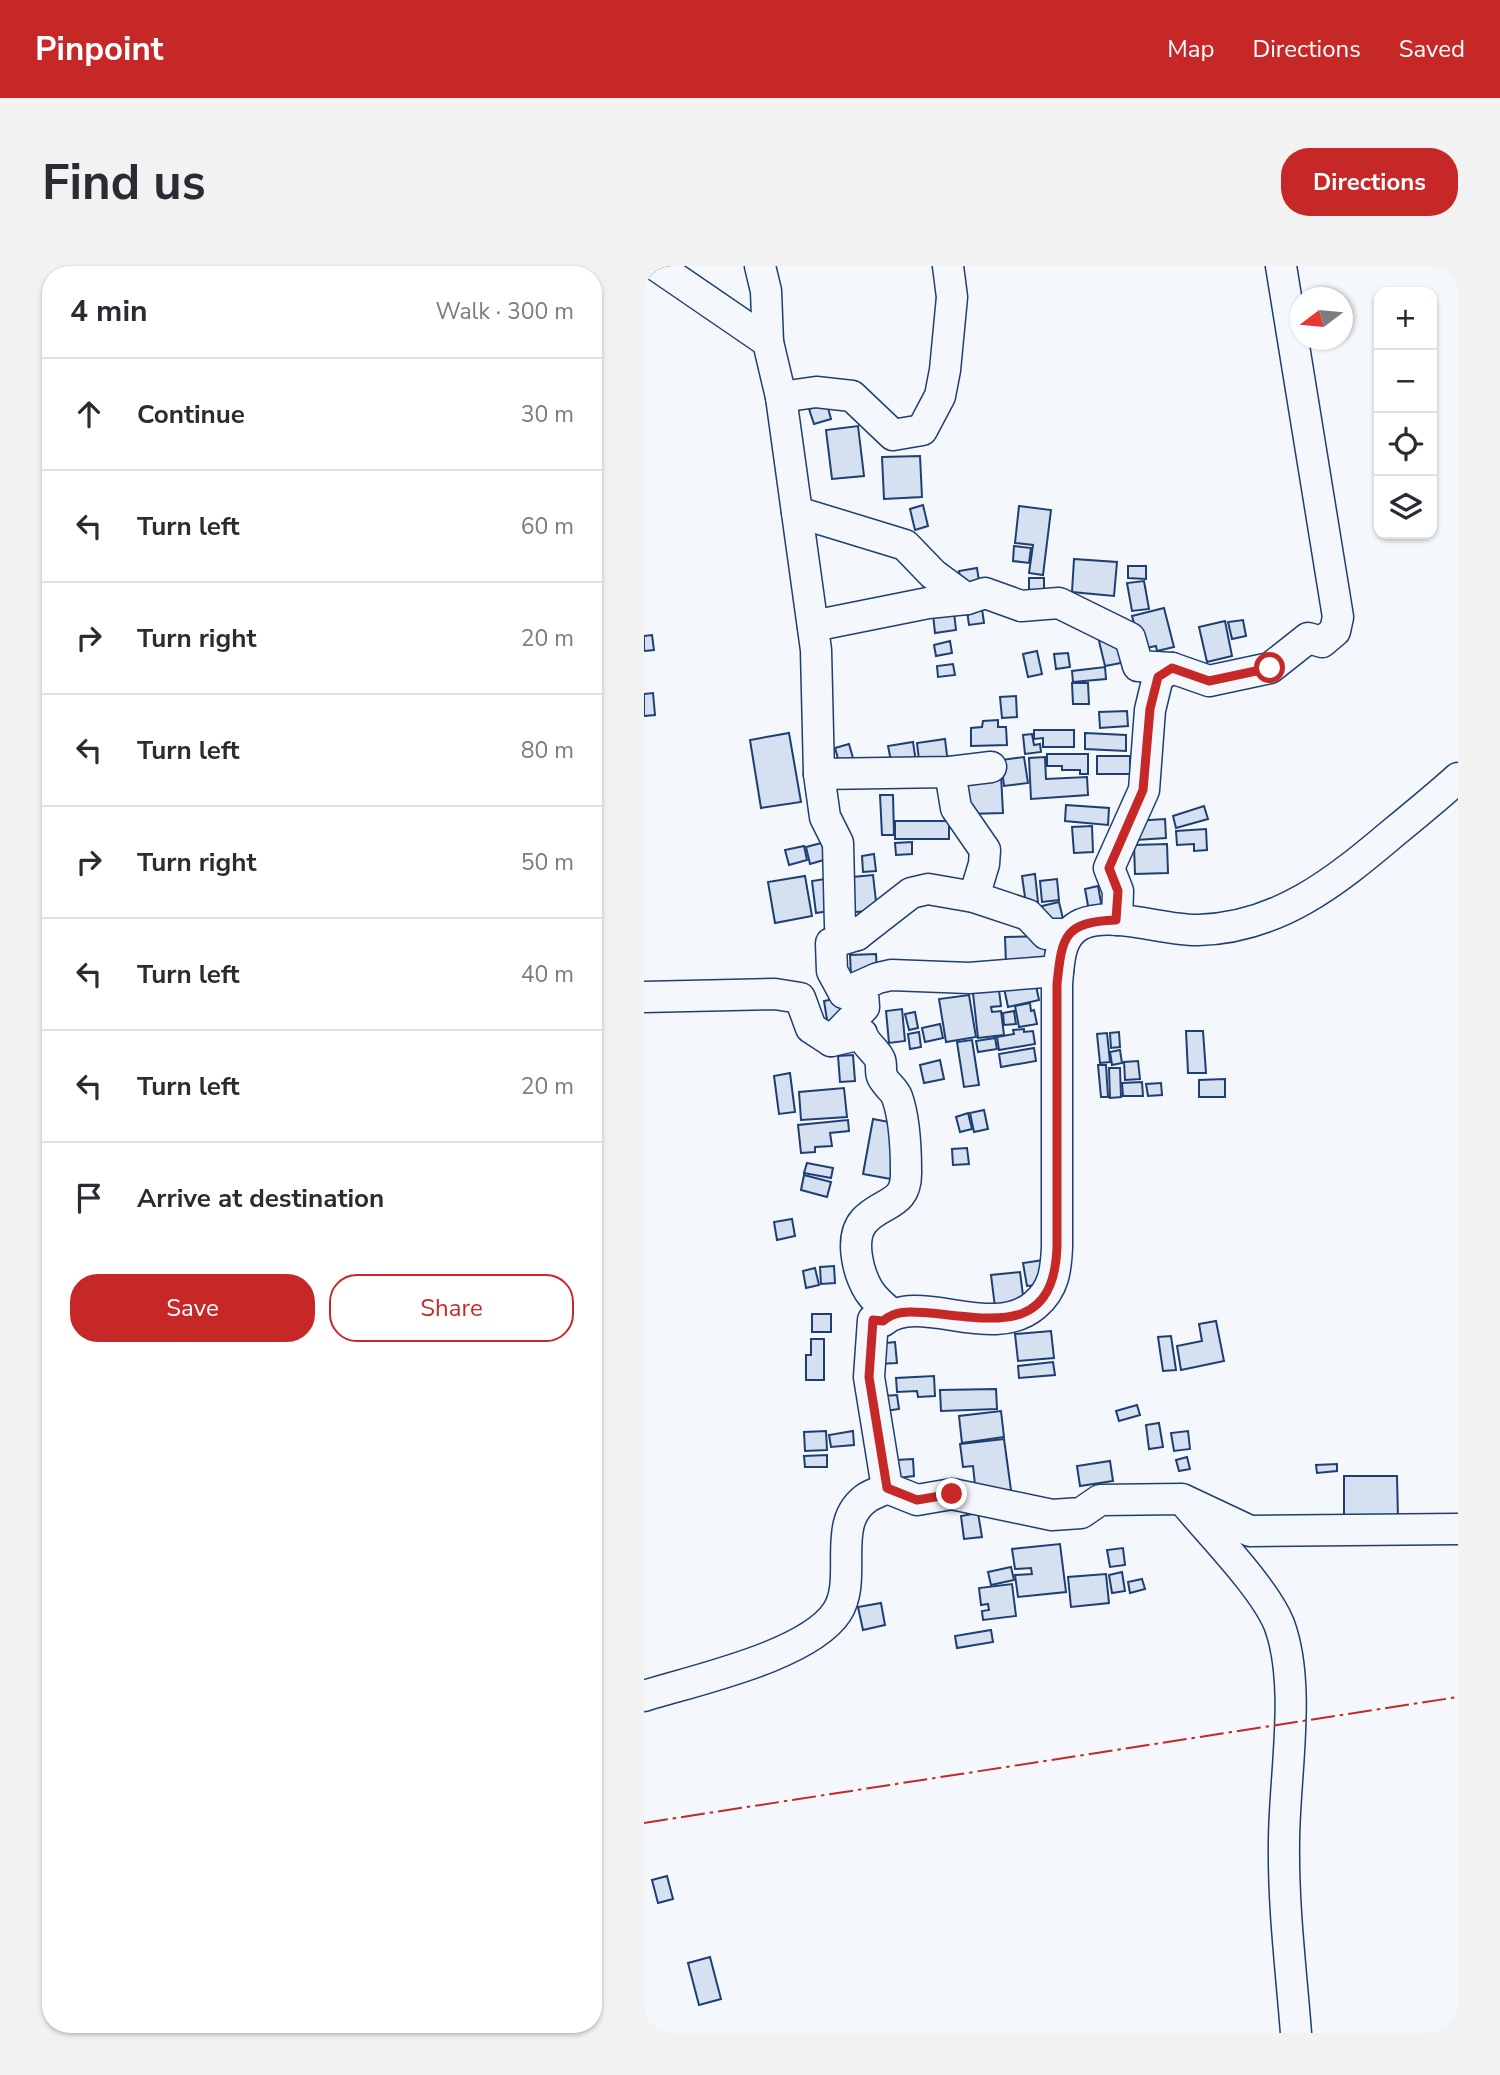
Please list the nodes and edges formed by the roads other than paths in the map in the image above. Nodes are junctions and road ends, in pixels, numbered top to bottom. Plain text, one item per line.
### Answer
1 (657, 266) edge
2 (948, 266) edge
3 (1280, 266) edge
4 (766, 304) edge
5 (781, 397) junction
6 (797, 512) junction
7 (967, 599) junction
8 (813, 626) junction
9 (1172, 668) junction
10 (991, 767) dead end
11 (950, 772) junction
12 (819, 774) junction
13 (1454, 781) edge
14 (974, 897) junction
15 (1116, 920) junction
16 (1069, 934) junction
17 (857, 935) junction
18 (1058, 971) junction
19 (844, 993) junction
20 (644, 997) edge
21 (831, 1041) junction
22 (891, 1314) junction
23 (887, 1488) junction
24 (1182, 1499) junction
25 (1458, 1529) edge
26 (644, 1696) edge
27 (1296, 2033) edge

1 - 4 street
2 - 5 street
3 - 9 street
4 - 5 street
5 - 6 street
6 - 7 street
6 - 8 street
7 - 8 street
7 - 9 street
8 - 12 street
9 - 15 street
10 - 11 street
11 - 12 street
11 - 14 street
12 - 17 street
13 - 15 street
14 - 16 street
14 - 17 street
15 - 16 street
16 - 18 street
17 - 19 street
18 - 19 street
18 - 22 street
19 - 21 street
20 - 21 street
21 - 22 street
22 - 23 street
23 - 24 street
23 - 26 street
24 - 25 street
24 - 27 street

